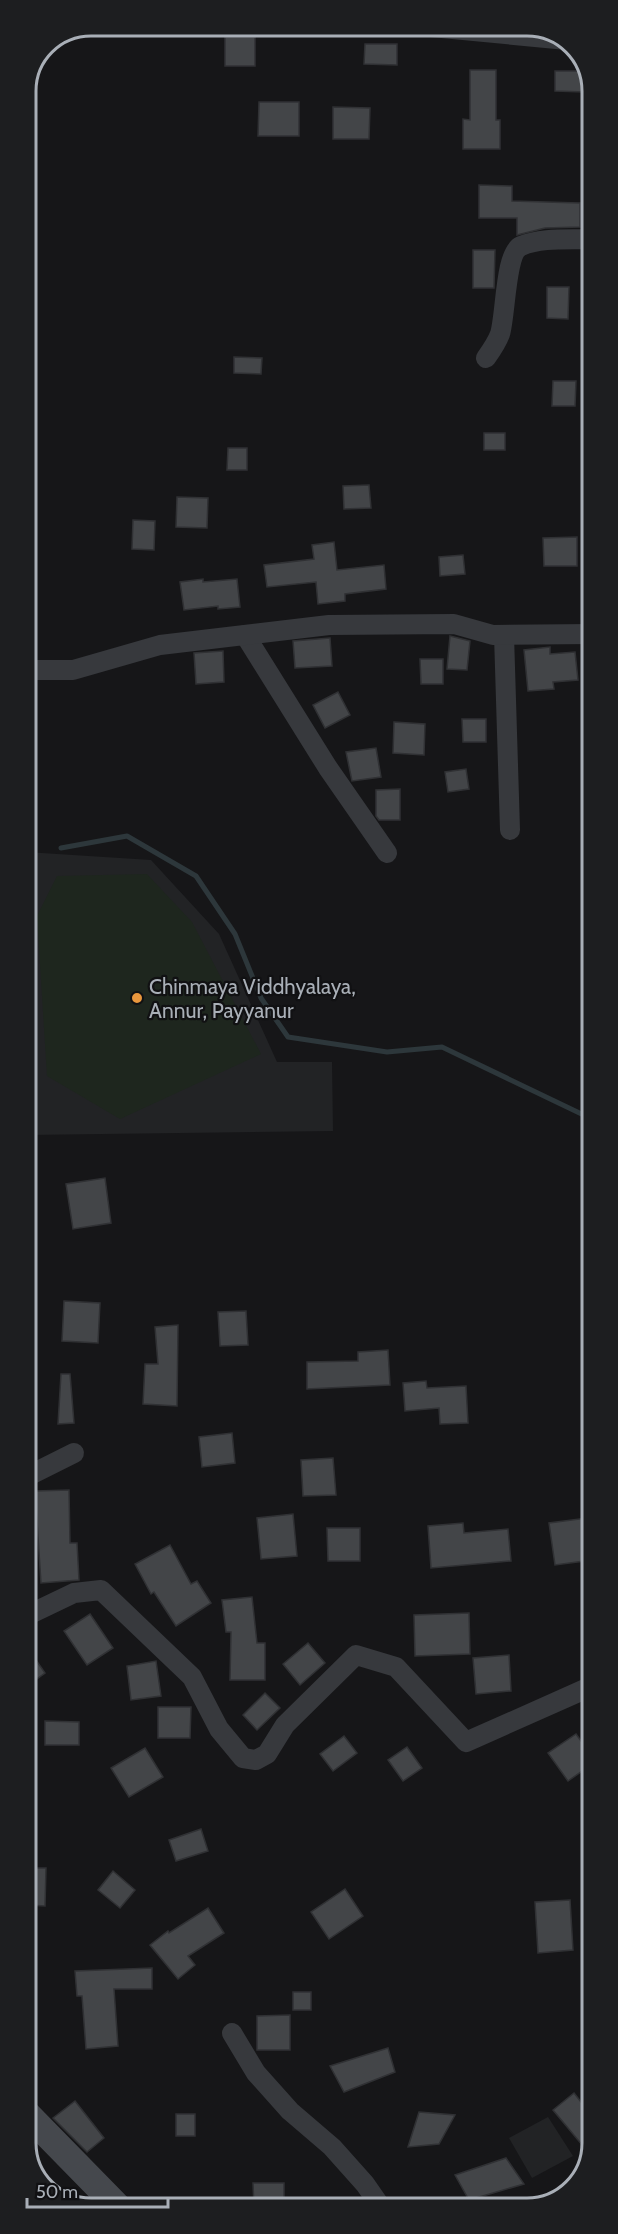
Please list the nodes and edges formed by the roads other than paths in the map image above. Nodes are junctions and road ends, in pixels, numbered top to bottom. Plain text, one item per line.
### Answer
1 (582, 240) edge
2 (486, 358) dead end
3 (582, 634) edge
4 (245, 635) junction
5 (504, 635) junction
6 (36, 670) edge
7 (510, 830) dead end
8 (387, 853) dead end
9 (74, 1453) dead end
10 (36, 1472) edge
11 (36, 1612) edge
12 (582, 1690) edge
13 (232, 2033) dead end
14 (36, 2123) edge
15 (109, 2198) edge
16 (375, 2198) edge

1 - 2 street
3 - 5 street
4 - 5 street
4 - 6 street
4 - 8 street
5 - 7 street
9 - 10 street
11 - 12 street
13 - 16 street
14 - 15 main road

